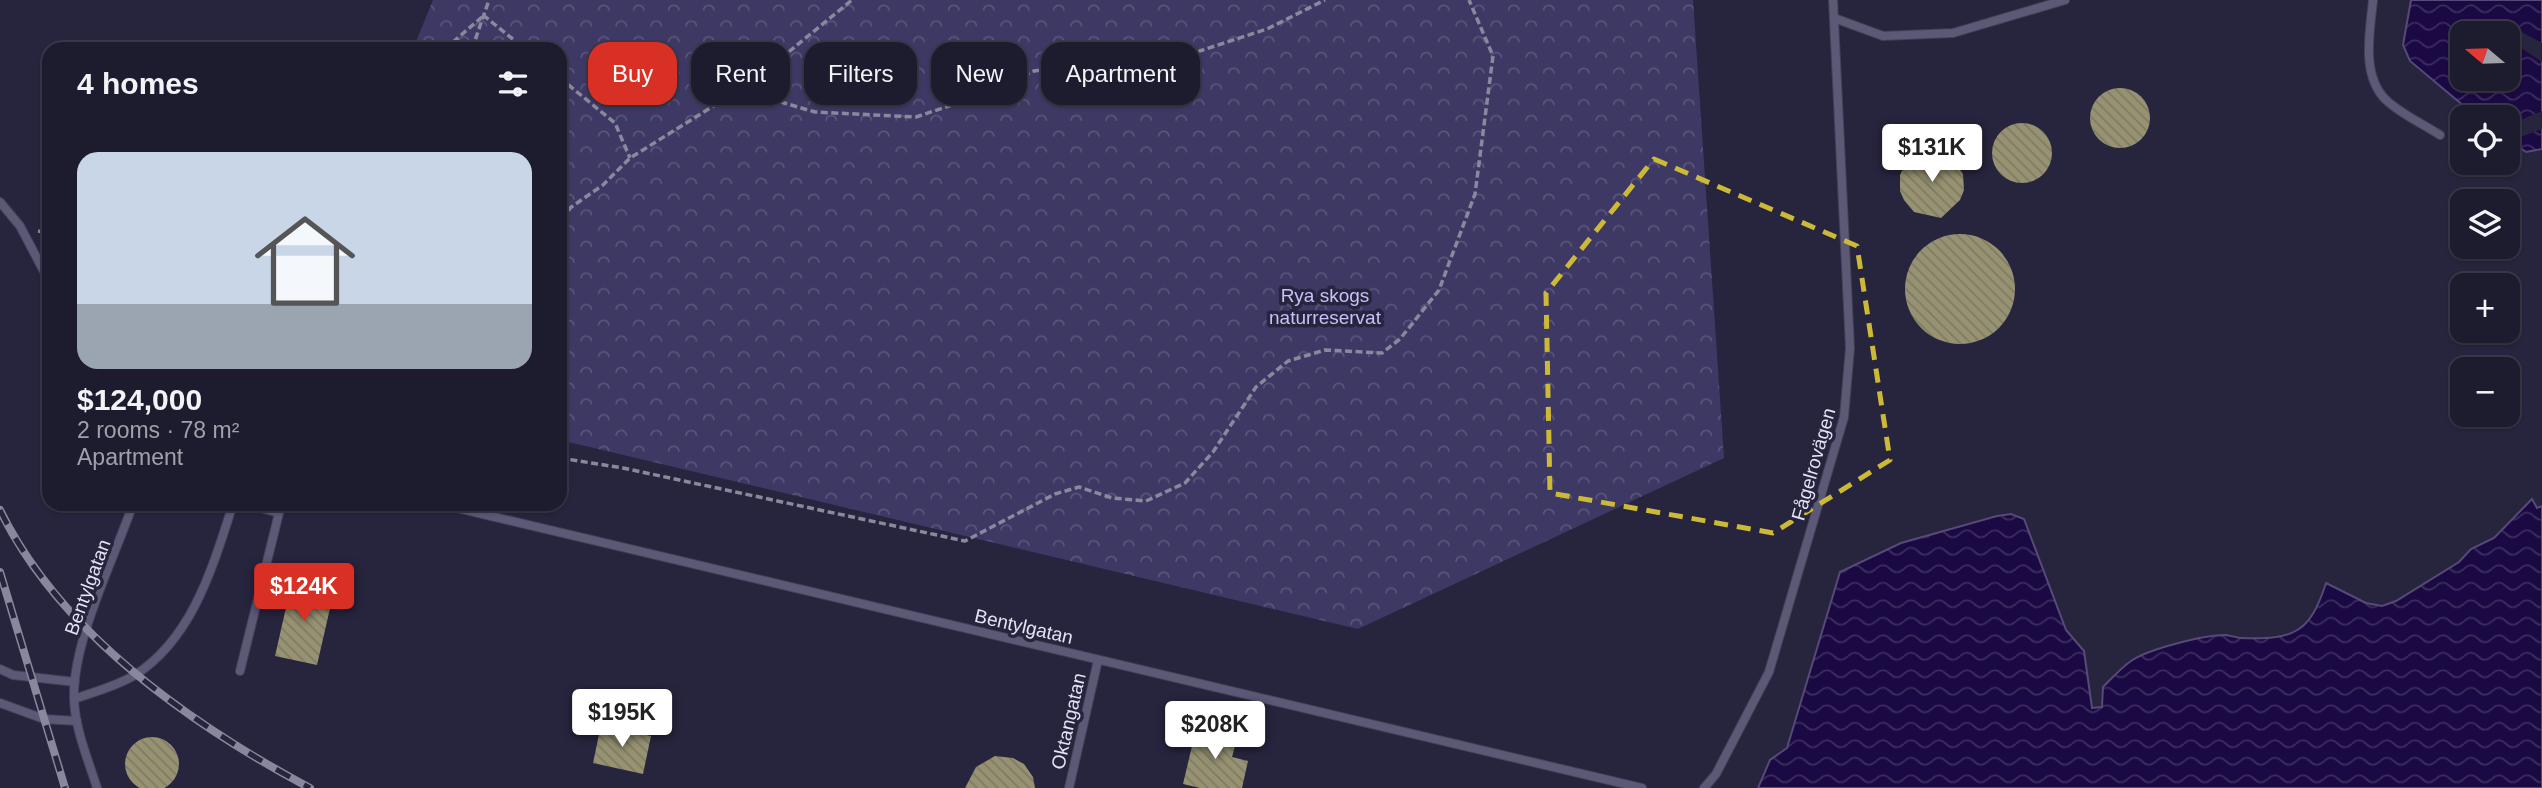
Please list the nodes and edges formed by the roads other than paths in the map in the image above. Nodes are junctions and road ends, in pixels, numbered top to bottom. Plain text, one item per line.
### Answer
1 (1833, 0) edge
2 (2066, 0) edge
3 (2373, 0) edge
4 (1834, 18) junction
5 (2440, 135) dead end
6 (0, 202) edge
7 (42, 268) edge
8 (130, 511) edge
9 (231, 511) edge
10 (272, 511) edge
11 (470, 511) edge
12 (1098, 660) junction
13 (0, 670) edge
14 (240, 671) dead end
15 (75, 682) junction
16 (74, 699) junction
17 (0, 703) edge
18 (77, 721) junction
19 (1601, 780) junction
20 (97, 788) edge
21 (1069, 788) edge
22 (1609, 788) edge
23 (1642, 788) edge
24 (1704, 788) edge

1 - 4 lane, Fågelrovägen
2 - 4 lane
3 - 5 lane
4 - 24 lane, Fågelrovägen
6 - 7 lane
8 - 15 lane, Bentylgatan
9 - 16 lane
10 - 14 lane
11 - 12 lane, Bentylgatan
12 - 19 lane, Bentylgatan
12 - 21 lane, Oktangatan
13 - 15 lane
15 - 16 lane, Bentylgatan
16 - 18 lane, Bentylgatan
17 - 18 lane
18 - 20 lane, Bentylgatan
19 - 22 lane
19 - 23 lane

